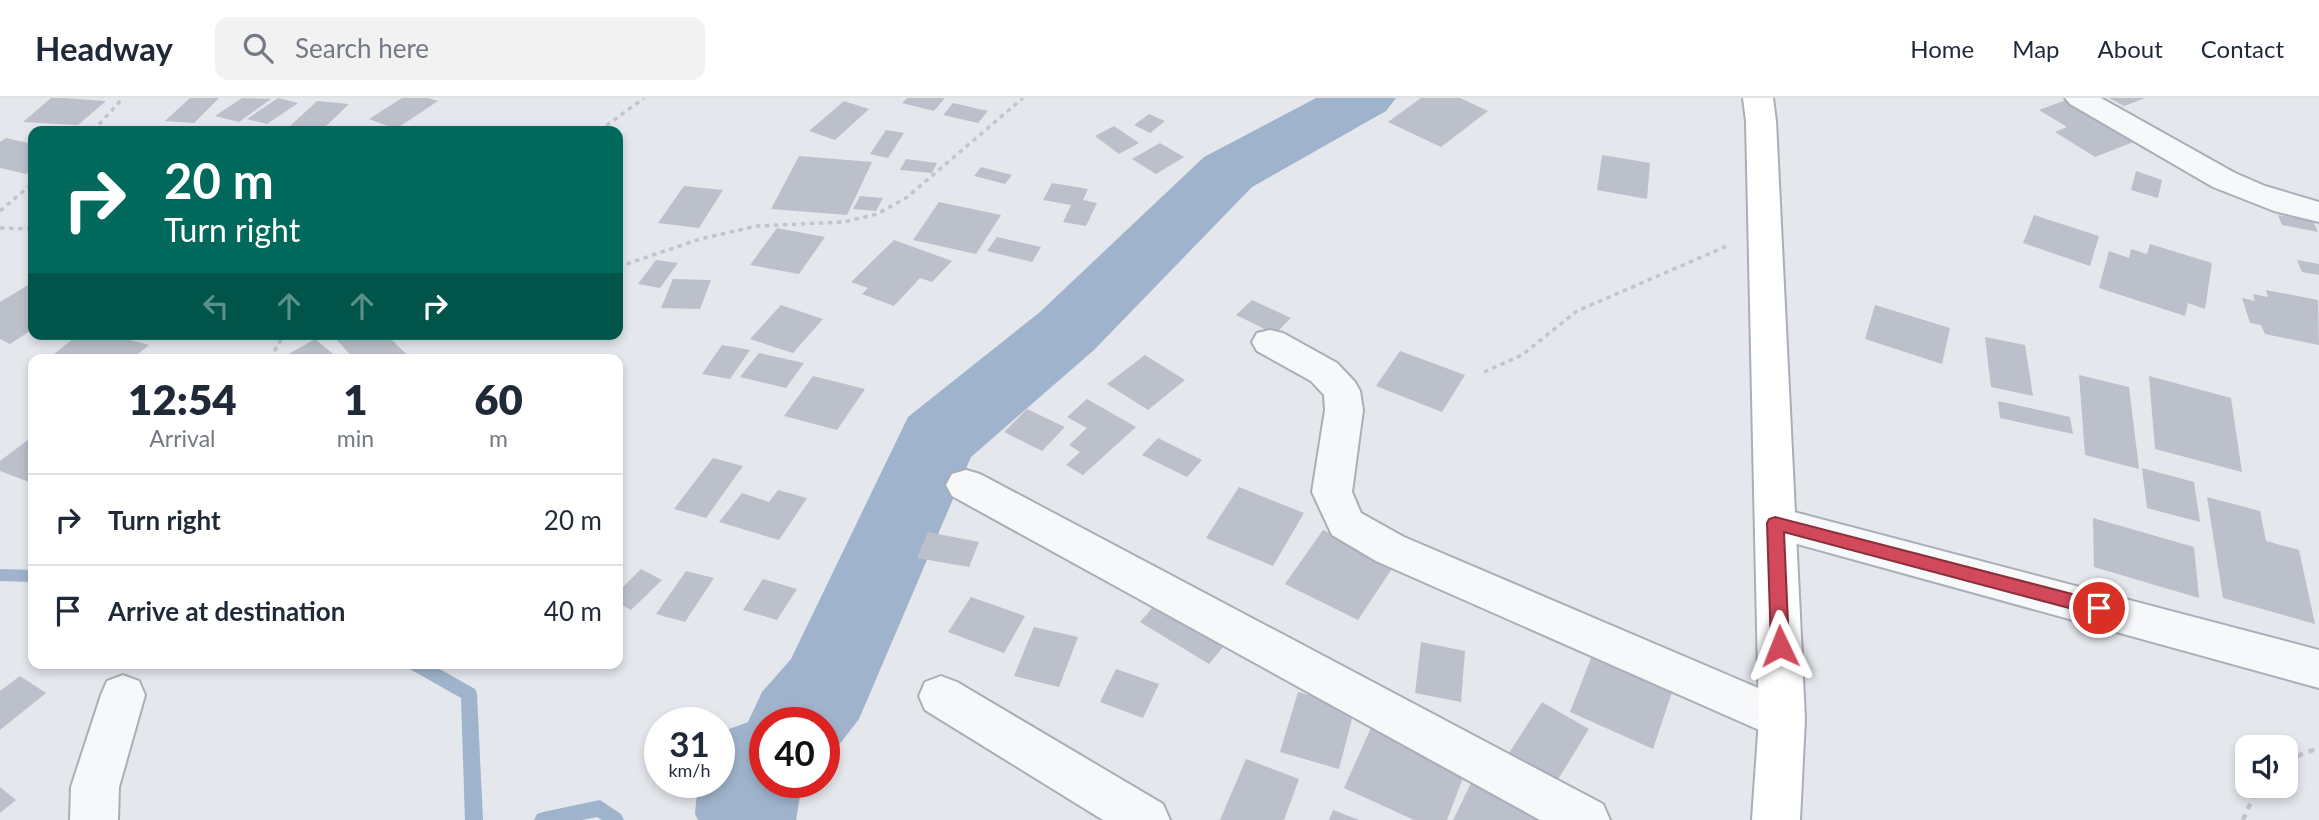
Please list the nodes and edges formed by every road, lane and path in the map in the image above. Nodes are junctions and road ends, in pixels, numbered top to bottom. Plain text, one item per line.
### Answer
1 (123, 98) edge
2 (643, 98) edge
3 (1023, 98) edge
4 (1758, 98) edge
5 (2080, 98) edge
6 (98, 126) edge
7 (605, 126) edge
8 (28, 188) edge
9 (0, 211) edge
10 (2319, 212) edge
11 (0, 228) edge
12 (28, 229) edge
13 (1765, 233) junction
14 (623, 265) edge
15 (1270, 342) dead end
16 (1484, 372) dead end
17 (966, 485) dead end
18 (1775, 523) junction
19 (2319, 669) edge
20 (123, 695) dead end
21 (941, 696) dead end
22 (1782, 719) junction
23 (2319, 748) edge
24 (2298, 756) edge
25 (2253, 798) edge
26 (94, 820) edge
27 (1146, 820) edge
28 (1586, 820) edge
29 (1776, 820) edge
30 (2243, 820) edge

1 - 6 path
2 - 7 path
3 - 14 path
4 - 13 street
5 - 10 street
8 - 9 path
11 - 12 path
13 - 16 path
13 - 18 street
15 - 22 street
17 - 28 street
18 - 19 street
18 - 22 street
20 - 26 street
21 - 27 street
22 - 29 street
23 - 24 path
25 - 30 path

